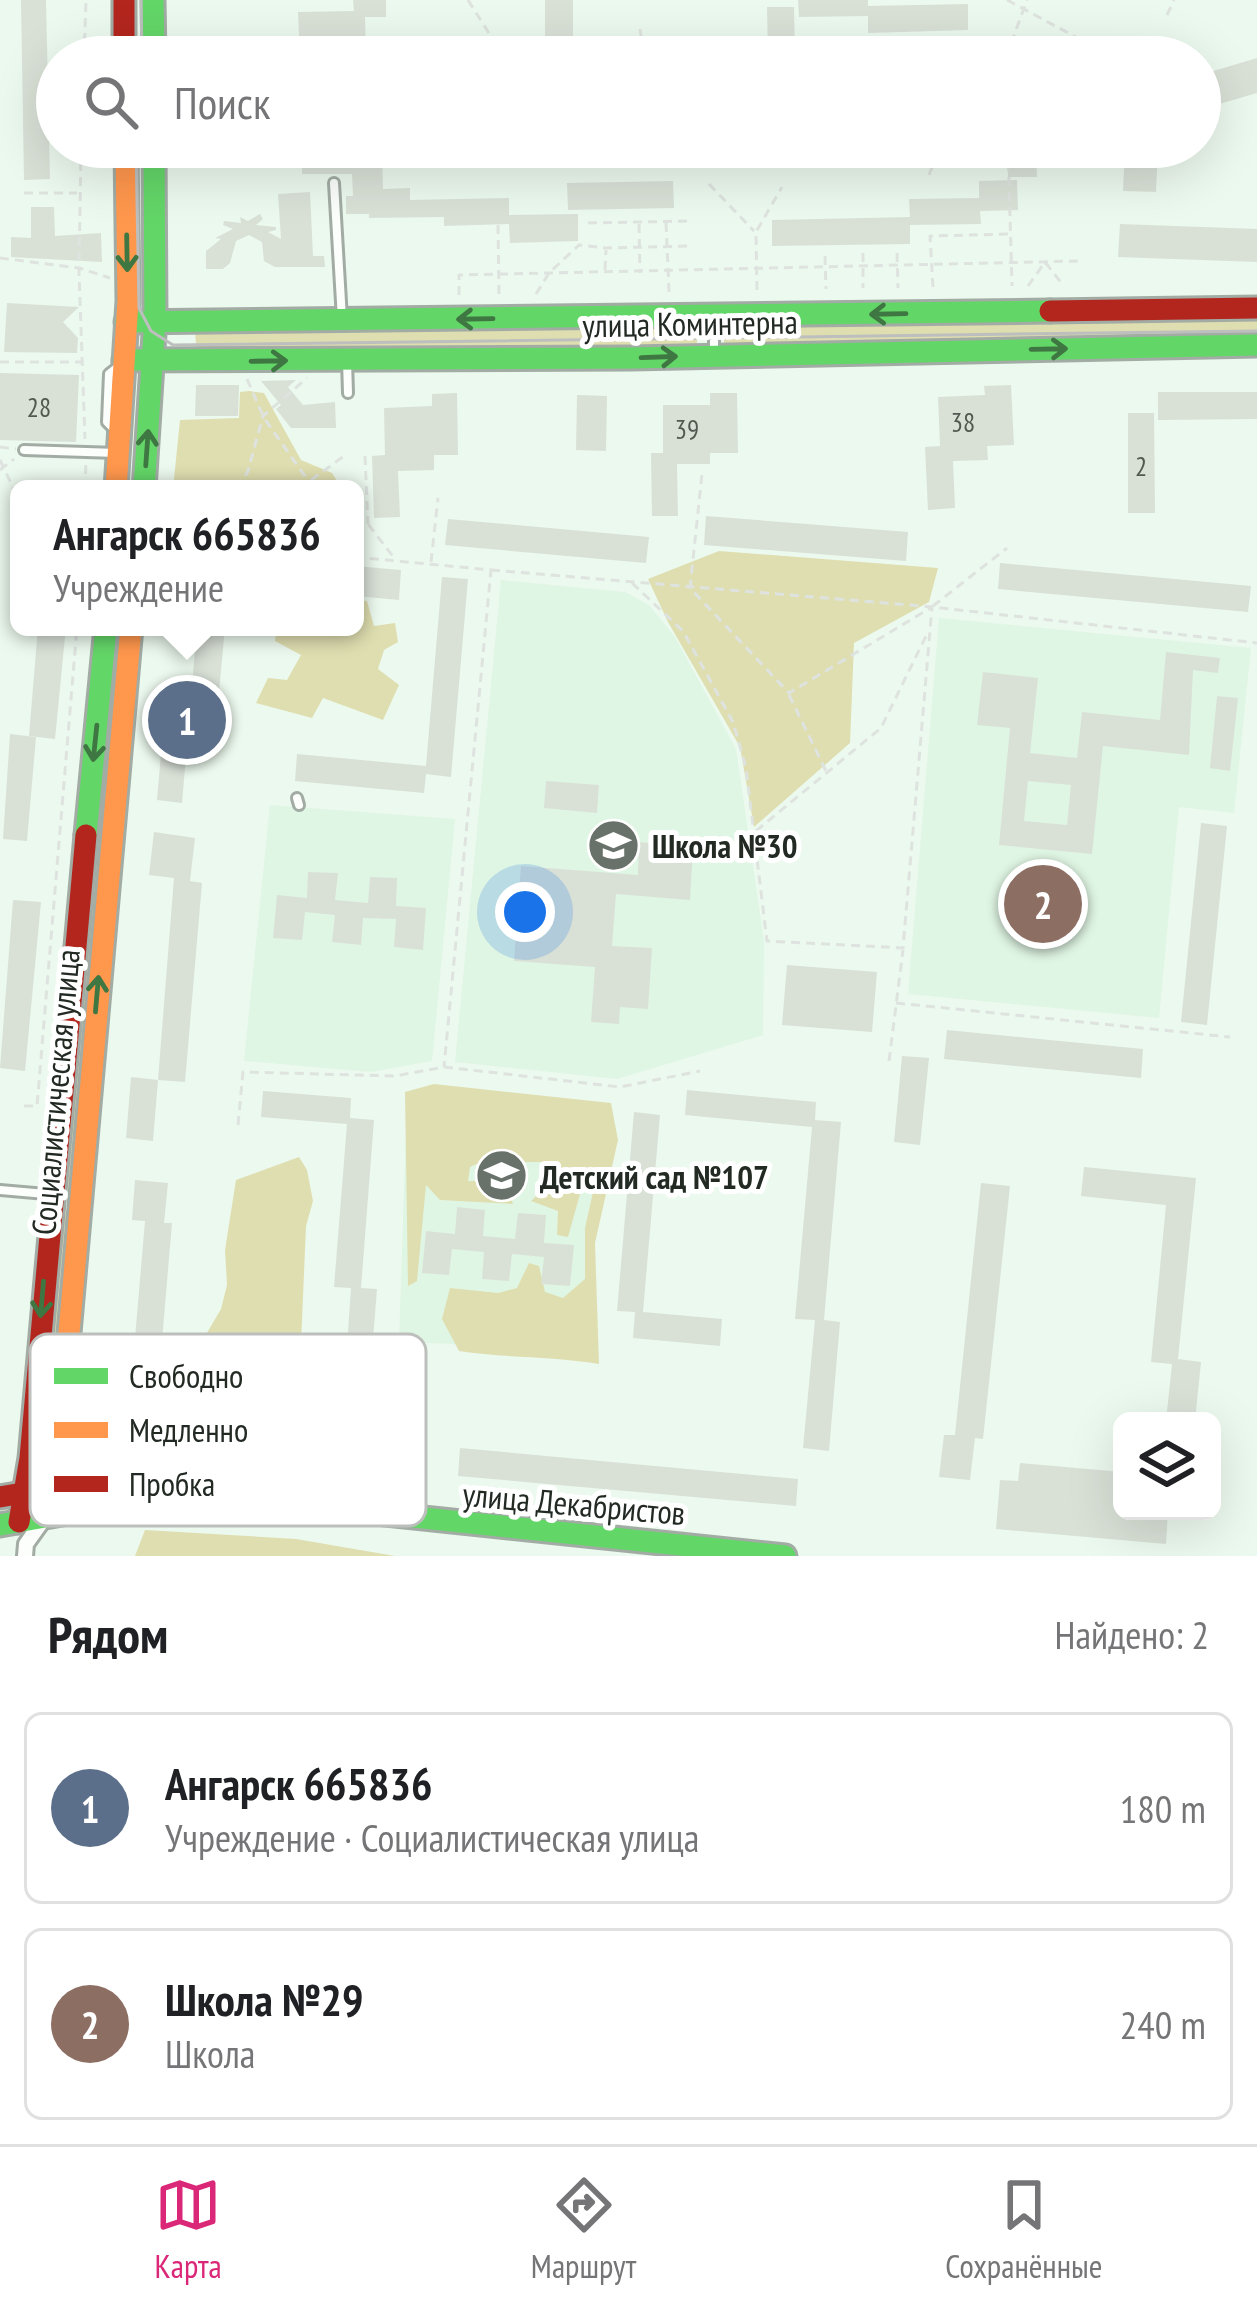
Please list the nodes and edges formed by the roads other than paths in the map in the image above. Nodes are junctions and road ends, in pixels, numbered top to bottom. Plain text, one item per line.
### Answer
1 (124, 0) edge
2 (153, 0) edge
3 (124, 36) edge
4 (154, 36) edge
5 (126, 168) edge
6 (154, 168) edge
7 (334, 183) dead end
8 (1257, 308) edge
9 (714, 316) junction
10 (342, 320) junction
11 (127, 322) junction
12 (154, 323) junction
13 (1257, 345) edge
14 (715, 356) junction
15 (347, 360) junction
16 (124, 361) junction
17 (152, 361) junction
18 (348, 393) dead end
19 (119, 444) junction
20 (24, 450) road end
21 (117, 480) edge
22 (145, 480) edge
23 (105, 636) edge
24 (130, 636) edge
25 (0, 1190) edge
26 (51, 1194) junction
27 (39, 1334) edge
28 (69, 1334) edge
29 (30, 1449) edge
30 (30, 1496) edge
31 (0, 1497) edge
32 (26, 1498) junction
33 (426, 1518) edge
34 (9, 1524) edge
35 (39, 1526) edge
36 (25, 1556) edge
37 (785, 1556) edge

1 - 3 street
2 - 4 street
5 -> 11 street
6 - 12 street
7 - 10 lane
8 -> 9 street, улица Коминтерна
9 -> 10 street, улица Коминтерна
9 - 14 lane
10 - 12 street, улица Коминтерна
11 - 12 street, улица Коминтерна
11 - 16 street
12 - 17 street
14 -> 13 street, улица Коминтерна
15 -> 14 street, улица Коминтерна
17 -> 15 street, улица Коминтерна
15 - 18 lane
16 - 17 street, улица Коминтерна
16 - 19 street
22 -> 17 street
19 - 20 lane
19 - 21 street
23 -> 26 street, Социалистическая улица
28 -> 24 street, Социалистическая улица
25 - 26 lane
26 -> 27 street, Социалистическая улица
29 -> 32 street, Социалистическая улица
30 - 32 street
31 - 32 street
32 - 34 street, Социалистическая улица
33 - 37 street, улица Декабристов
35 - 36 street, Социалистическая улица

